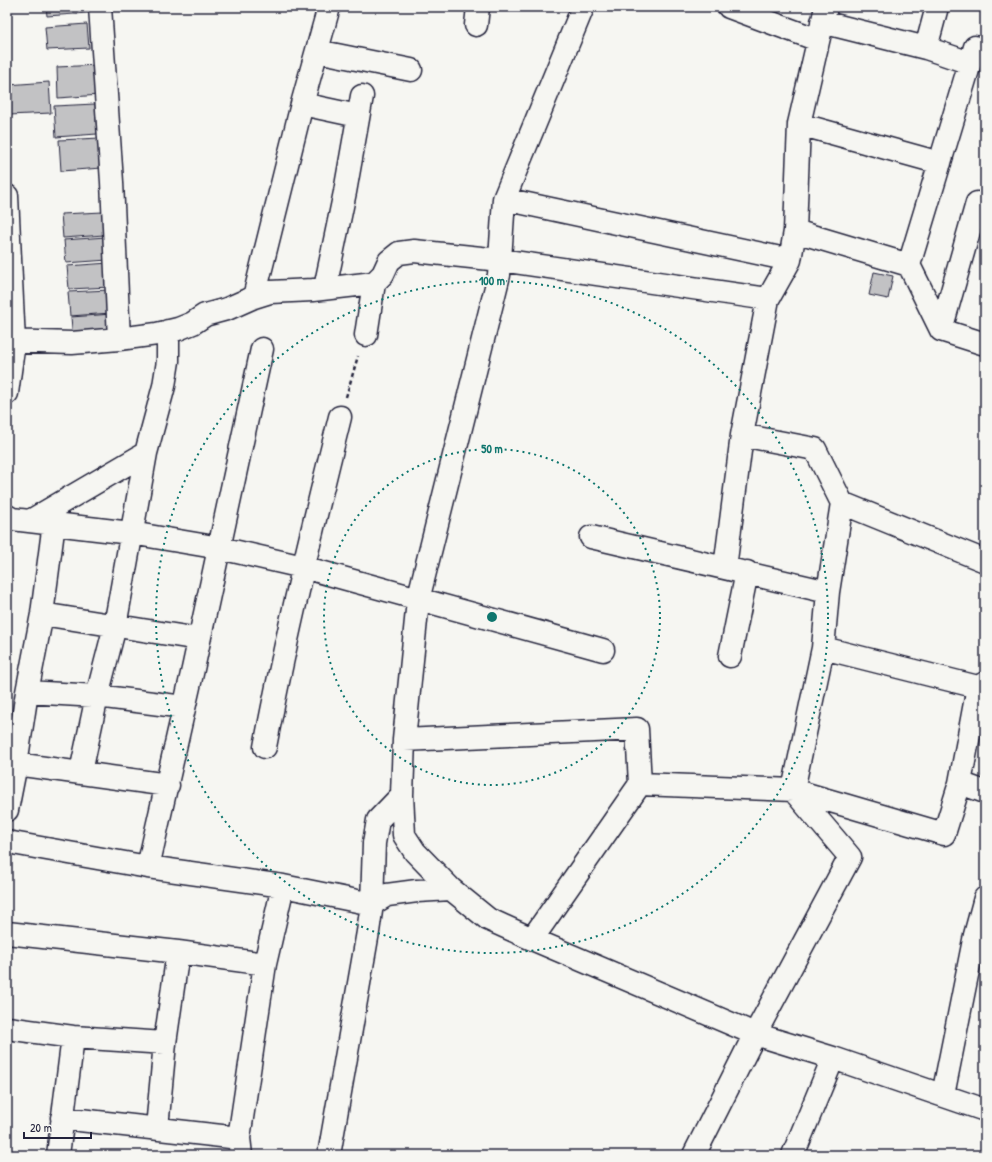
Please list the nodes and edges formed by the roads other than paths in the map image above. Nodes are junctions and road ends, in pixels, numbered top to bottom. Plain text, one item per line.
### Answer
1 (100, 7) edge
2 (329, 7) edge
3 (582, 7) edge
4 (729, 7) edge
5 (936, 7) edge
6 (822, 23) edge
7 (926, 48) junction
8 (317, 51) junction
9 (978, 57) edge
10 (411, 70) dead end
11 (302, 104) junction
12 (799, 124) junction
13 (940, 163) junction
14 (7, 196) edge
15 (504, 199) junction
16 (985, 205) edge
17 (795, 231) junction
18 (500, 260) junction
19 (790, 260) junction
20 (910, 265) junction
21 (374, 283) junction
22 (325, 288) junction
23 (254, 297) junction
24 (768, 299) junction
25 (941, 330) junction
26 (168, 331) junction
27 (366, 335) road end
28 (119, 339) junction
29 (10, 342) edge
30 (985, 344) edge
31 (262, 349) dead end
32 (7, 393) edge
33 (343, 407) road end
34 (742, 435) junction
35 (146, 453) junction
36 (842, 502) junction
37 (7, 516) edge
38 (30, 521) junction
39 (54, 523) junction
40 (131, 533) junction
41 (591, 537) dead end
42 (220, 548) junction
43 (985, 561) edge
44 (303, 567) junction
45 (726, 568) junction
46 (747, 572) junction
47 (828, 592) junction
48 (418, 600) junction
49 (42, 614) junction
50 (115, 626) junction
51 (199, 638) junction
52 (823, 648) junction
53 (603, 650) dead end
54 (730, 656) dead end
55 (981, 685) edge
56 (27, 692) junction
57 (97, 696) junction
58 (184, 707) junction
59 (404, 740) junction
60 (265, 747) dead end
61 (16, 764) junction
62 (81, 772) junction
63 (960, 783) junction
64 (640, 784) junction
65 (168, 785) junction
66 (793, 790) junction
67 (985, 792) edge
68 (402, 795) junction
69 (7, 810) edge
70 (7, 842) edge
71 (148, 867) junction
72 (283, 886) junction
73 (451, 889) junction
74 (985, 898) edge
75 (372, 904) junction
76 (7, 933) edge
77 (980, 935) edge
78 (532, 939) junction
79 (178, 952) junction
80 (265, 964) junction
81 (7, 1028) edge
82 (755, 1034) junction
83 (73, 1037) junction
84 (165, 1043) junction
85 (833, 1058) junction
86 (943, 1095) junction
87 (985, 1110) edge
88 (62, 1118) junction
89 (157, 1128) junction
90 (240, 1147) edge
91 (58, 1155) edge
92 (329, 1155) edge
93 (694, 1155) edge
94 (793, 1155) edge

1 - 28 street
2 - 8 street
3 - 15 street
4 - 6 street
5 - 7 street
6 - 7 street
6 - 12 street
7 - 9 street
8 - 10 street
8 - 11 street
9 - 13 street
11 - 22 street
11 - 23 street
12 - 13 street
12 - 17 street
13 - 20 street
14 - 29 street
15 - 18 street
15 - 19 street
16 - 25 street
17 - 19 street
17 - 20 street
18 - 21 street
18 - 24 street
18 - 48 street
19 - 24 street
20 - 25 street
21 - 22 street
21 - 27 street
22 - 23 street
23 - 26 street
24 - 34 street
25 - 30 street
26 - 28 street
26 - 35 street
28 - 29 street
29 - 32 street
31 - 42 street
33 - 44 street
34 - 36 street
34 - 45 street
35 - 38 street
35 - 40 street
36 - 43 street
36 - 47 street
37 - 38 street
38 - 39 street
39 - 40 street
39 - 49 street
40 - 42 street
40 - 50 street
41 - 45 street
42 - 44 street
42 - 51 street
44 - 48 street
44 - 60 street
45 - 46 street
46 - 47 street
46 - 54 street
47 - 52 street
48 - 53 street
48 - 59 street
49 - 50 street
49 - 56 street
50 - 51 street
50 - 57 street
51 - 58 street
52 - 55 street
52 - 66 street
55 - 63 street
56 - 57 street
56 - 61 street
57 - 58 street
57 - 62 street
58 - 65 street
59 - 64 street
59 - 68 street
61 - 62 street
61 - 69 street
62 - 65 street
63 - 66 street
63 - 67 street
64 - 66 street
64 - 78 street
65 - 71 street
66 - 82 street
68 - 73 street
68 - 75 street
70 - 71 street
71 - 72 street
72 - 75 street
72 - 80 street
73 - 75 street
73 - 78 street
74 - 77 street
75 - 92 street
76 - 79 street
77 - 86 street
78 - 82 street
79 - 80 street
79 - 84 street
80 - 90 street
81 - 83 street
82 - 85 street
82 - 93 street
83 - 84 street
83 - 88 street
84 - 89 street
85 - 86 street
85 - 94 street
86 - 87 street
88 - 89 street
88 - 91 street
89 - 90 street

